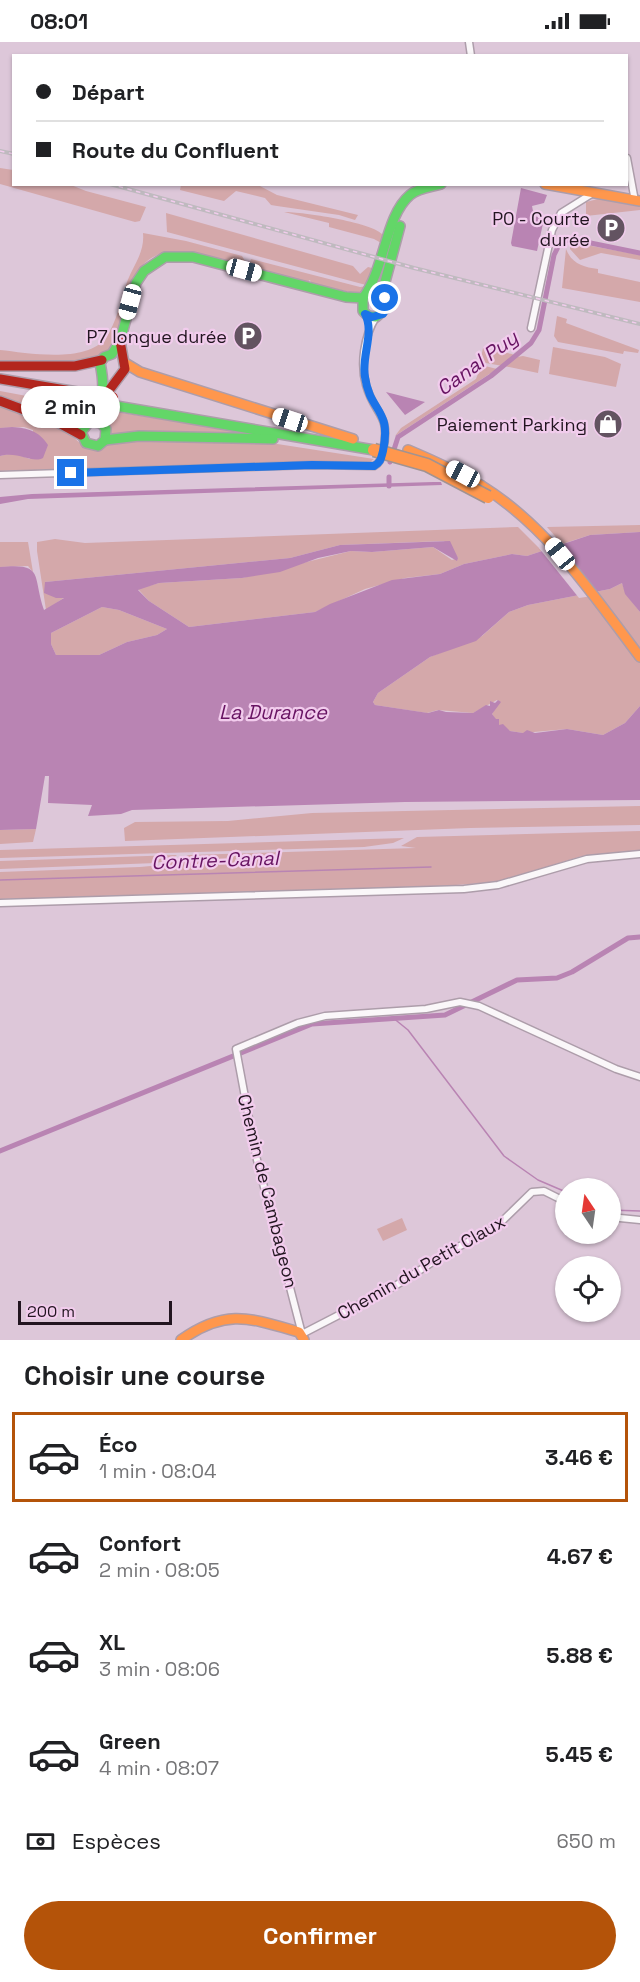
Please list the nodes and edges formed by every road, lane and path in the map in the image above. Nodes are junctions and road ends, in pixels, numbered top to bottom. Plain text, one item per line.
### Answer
1 (628, 162) edge
2 (435, 186) edge
3 (555, 186) edge
4 (593, 194) junction
5 (638, 201) edge
6 (384, 296) junction
7 (367, 306) junction
8 (531, 328) dead end
9 (370, 329) junction
10 (115, 359) junction
11 (0, 366) edge
12 (0, 378) edge
13 (110, 378) junction
14 (0, 386) edge
15 (94, 398) junction
16 (0, 401) edge
17 (111, 401) junction
18 (96, 422) junction
19 (81, 435) junction
20 (353, 439) junction
21 (105, 440) junction
22 (316, 441) junction
23 (375, 446) junction
24 (0, 476) edge
25 (640, 657) edge
26 (640, 669) edge
27 (640, 854) edge
28 (0, 903) edge
29 (640, 1077) edge
30 (555, 1196) edge
31 (621, 1218) edge
32 (640, 1220) edge
33 (303, 1337) edge
34 (180, 1340) edge

1 - 5 street
2 - 6 main road
2 - 7 main road
3 - 4 main road
4 - 5 main road
4 - 8 street
6 - 7 main road
6 - 7 main road
7 - 9 street
7 - 9 street
7 - 10 main road
9 - 24 street
10 - 11 main road
10 - 13 main road
10 - 13 main road
10 - 20 main road
12 - 15 main road
13 - 18 main road
14 - 15 main road
15 - 17 main road
16 - 19 main road
17 - 20 main road
17 - 22 main road
18 - 19 main road
18 - 21 main road
19 - 21 main road
20 - 23 main road
21 - 22 main road
22 - 23 main road
23 - 25 main road
23 - 26 main road, bridge
27 - 28 street
29 - 33 street, Chemin de Cambageon
30 - 33 street, Chemin du Petit Claux
31 - 32 street
33 - 34 main road

